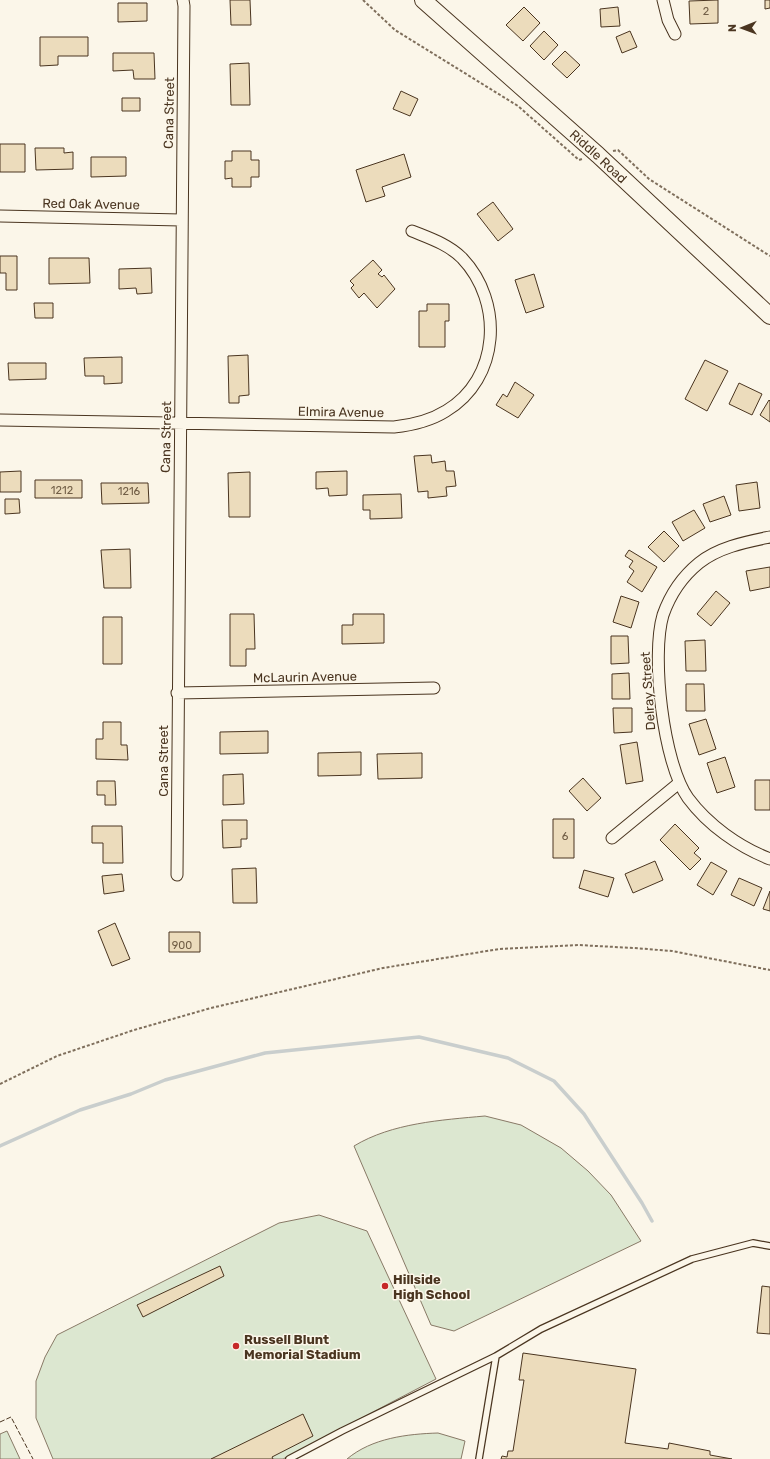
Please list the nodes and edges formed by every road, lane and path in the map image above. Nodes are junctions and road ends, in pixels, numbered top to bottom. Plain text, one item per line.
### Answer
1 (183, 0) edge
2 (423, 0) edge
3 (663, 0) edge
4 (675, 34) dead end
5 (0, 216) edge
6 (181, 220) junction
7 (412, 231) dead end
8 (770, 316) edge
9 (0, 420) edge
10 (180, 424) junction
11 (770, 537) edge
12 (434, 688) dead end
13 (177, 693) junction
14 (679, 783) junction
15 (612, 838) dead end
16 (770, 859) edge
17 (177, 875) dead end
18 (770, 970) edge
19 (0, 1084) edge
20 (770, 1246) edge
21 (496, 1356) junction
22 (290, 1459) edge
23 (479, 1459) edge

1 - 6 street, Cana Street
2 - 8 main road, Riddle Road
3 - 4 street
5 - 6 street, Red Oak Avenue
6 - 10 street, Cana Street
7 - 10 street, Elmira Avenue
9 - 10 street, Elmira Avenue
10 - 13 street, Cana Street
11 - 14 street, Delray Street
12 - 13 street, McLaurin Avenue
13 - 17 street, Cana Street
14 - 15 street
14 - 16 street, Delray Street
18 - 19 path
20 - 21 lane
21 - 22 lane
21 - 23 lane

